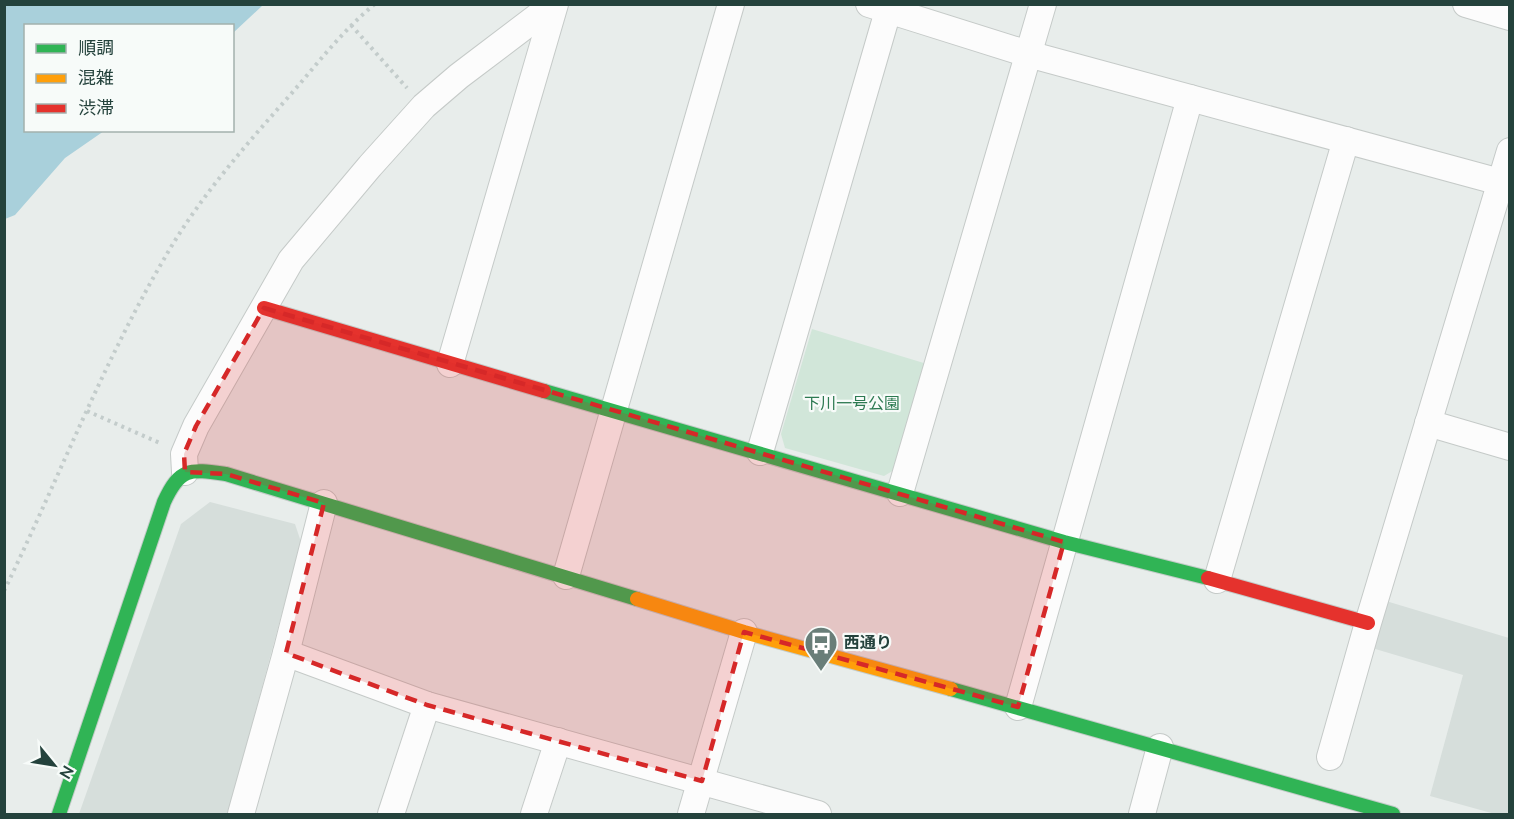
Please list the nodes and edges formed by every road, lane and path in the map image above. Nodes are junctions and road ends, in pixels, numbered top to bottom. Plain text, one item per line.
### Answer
1 (375, 4) edge
2 (554, 4) edge
3 (731, 4) edge
4 (1043, 4) edge
5 (1466, 4) edge
6 (882, 6) edge
7 (1509, 17) edge
8 (351, 25) junction
9 (1028, 54) junction
10 (1190, 98) junction
11 (424, 106) junction
12 (1346, 140) junction
13 (1509, 152) edge
14 (1500, 182) junction
15 (264, 308) junction
16 (450, 364) junction
17 (87, 411) junction
18 (615, 411) junction
19 (1428, 423) junction
20 (1509, 447) edge
21 (760, 452) junction
22 (184, 463) junction
23 (900, 493) junction
24 (324, 503) junction
25 (1064, 542) junction
26 (566, 576) junction
27 (1217, 580) junction
28 (4, 591) edge
29 (1368, 623) junction
30 (744, 632) junction
31 (286, 653) junction
32 (427, 705) junction
33 (1018, 707) junction
34 (558, 741) junction
35 (1160, 747) junction
36 (1330, 756) dead end
37 (702, 781) junction
38 (59, 814) edge
39 (241, 814) edge
40 (391, 814) edge
41 (534, 814) edge
42 (691, 814) edge
43 (818, 814) edge
44 (1142, 814) edge
45 (1393, 814) edge

1 - 8 path
2 - 11 street
2 - 16 street
3 - 18 street
4 - 9 street
5 - 7 street
6 - 9 street
6 - 21 street
8 - 11 path
8 - 17 path
9 - 10 street
9 - 23 street
10 - 12 street
10 - 25 street
11 - 15 street
12 - 14 street
12 - 27 street
13 - 14 street
14 - 19 street
15 - 16 street
15 - 22 street
16 - 18 street
17 - 22 path
17 - 28 path
18 - 21 street
18 - 26 street
19 - 20 street
19 - 29 street
21 - 23 street
22 - 24 street
22 - 38 street
23 - 25 street
24 - 26 street
24 - 31 street
25 - 27 street
25 - 33 street
26 - 30 street
27 - 29 street
29 - 36 street
30 - 33 street
30 - 37 street
31 - 32 street
31 - 39 street
32 - 34 street
32 - 40 street
33 - 35 street
34 - 37 street
34 - 41 street
35 - 44 street
35 - 45 street
37 - 42 street
37 - 43 street

